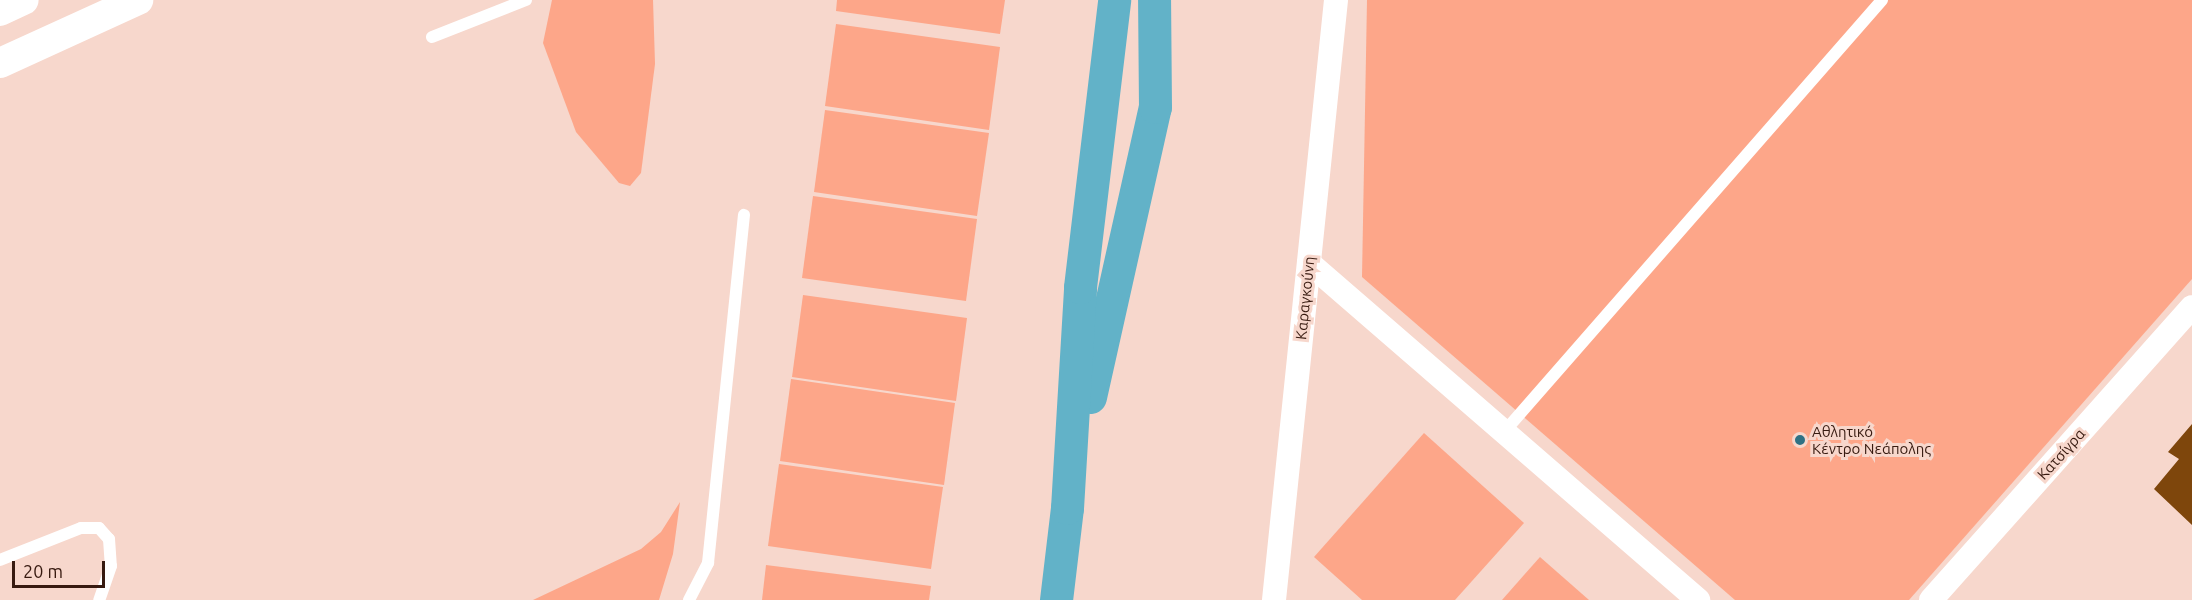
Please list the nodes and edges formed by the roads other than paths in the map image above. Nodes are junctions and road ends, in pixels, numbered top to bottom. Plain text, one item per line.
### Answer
1 (24, 0) edge
2 (138, 0) edge
3 (526, 0) edge
4 (1114, 0) edge
5 (1154, 0) edge
6 (1882, 0) edge
7 (1339, 4) edge
8 (0, 11) edge
9 (432, 37) dead end
10 (0, 63) edge
11 (744, 215) dead end
12 (1309, 263) junction
13 (2192, 307) edge
14 (1504, 432) junction
15 (1067, 508) junction
16 (0, 560) edge
17 (99, 600) edge
18 (689, 600) edge
19 (1056, 600) edge
20 (1274, 600) edge
21 (1698, 600) edge
22 (1931, 600) edge

1 - 8 street
2 - 10 street
3 - 9 lane
4 - 15 highway
5 - 15 highway
6 - 14 lane
7 - 12 street, Καραγκούνη
11 - 18 lane
12 - 14 street
12 - 20 street, Καραγκούνη
13 - 22 street, Κατσίγρα
14 - 21 street
15 - 19 highway
16 - 17 lane

